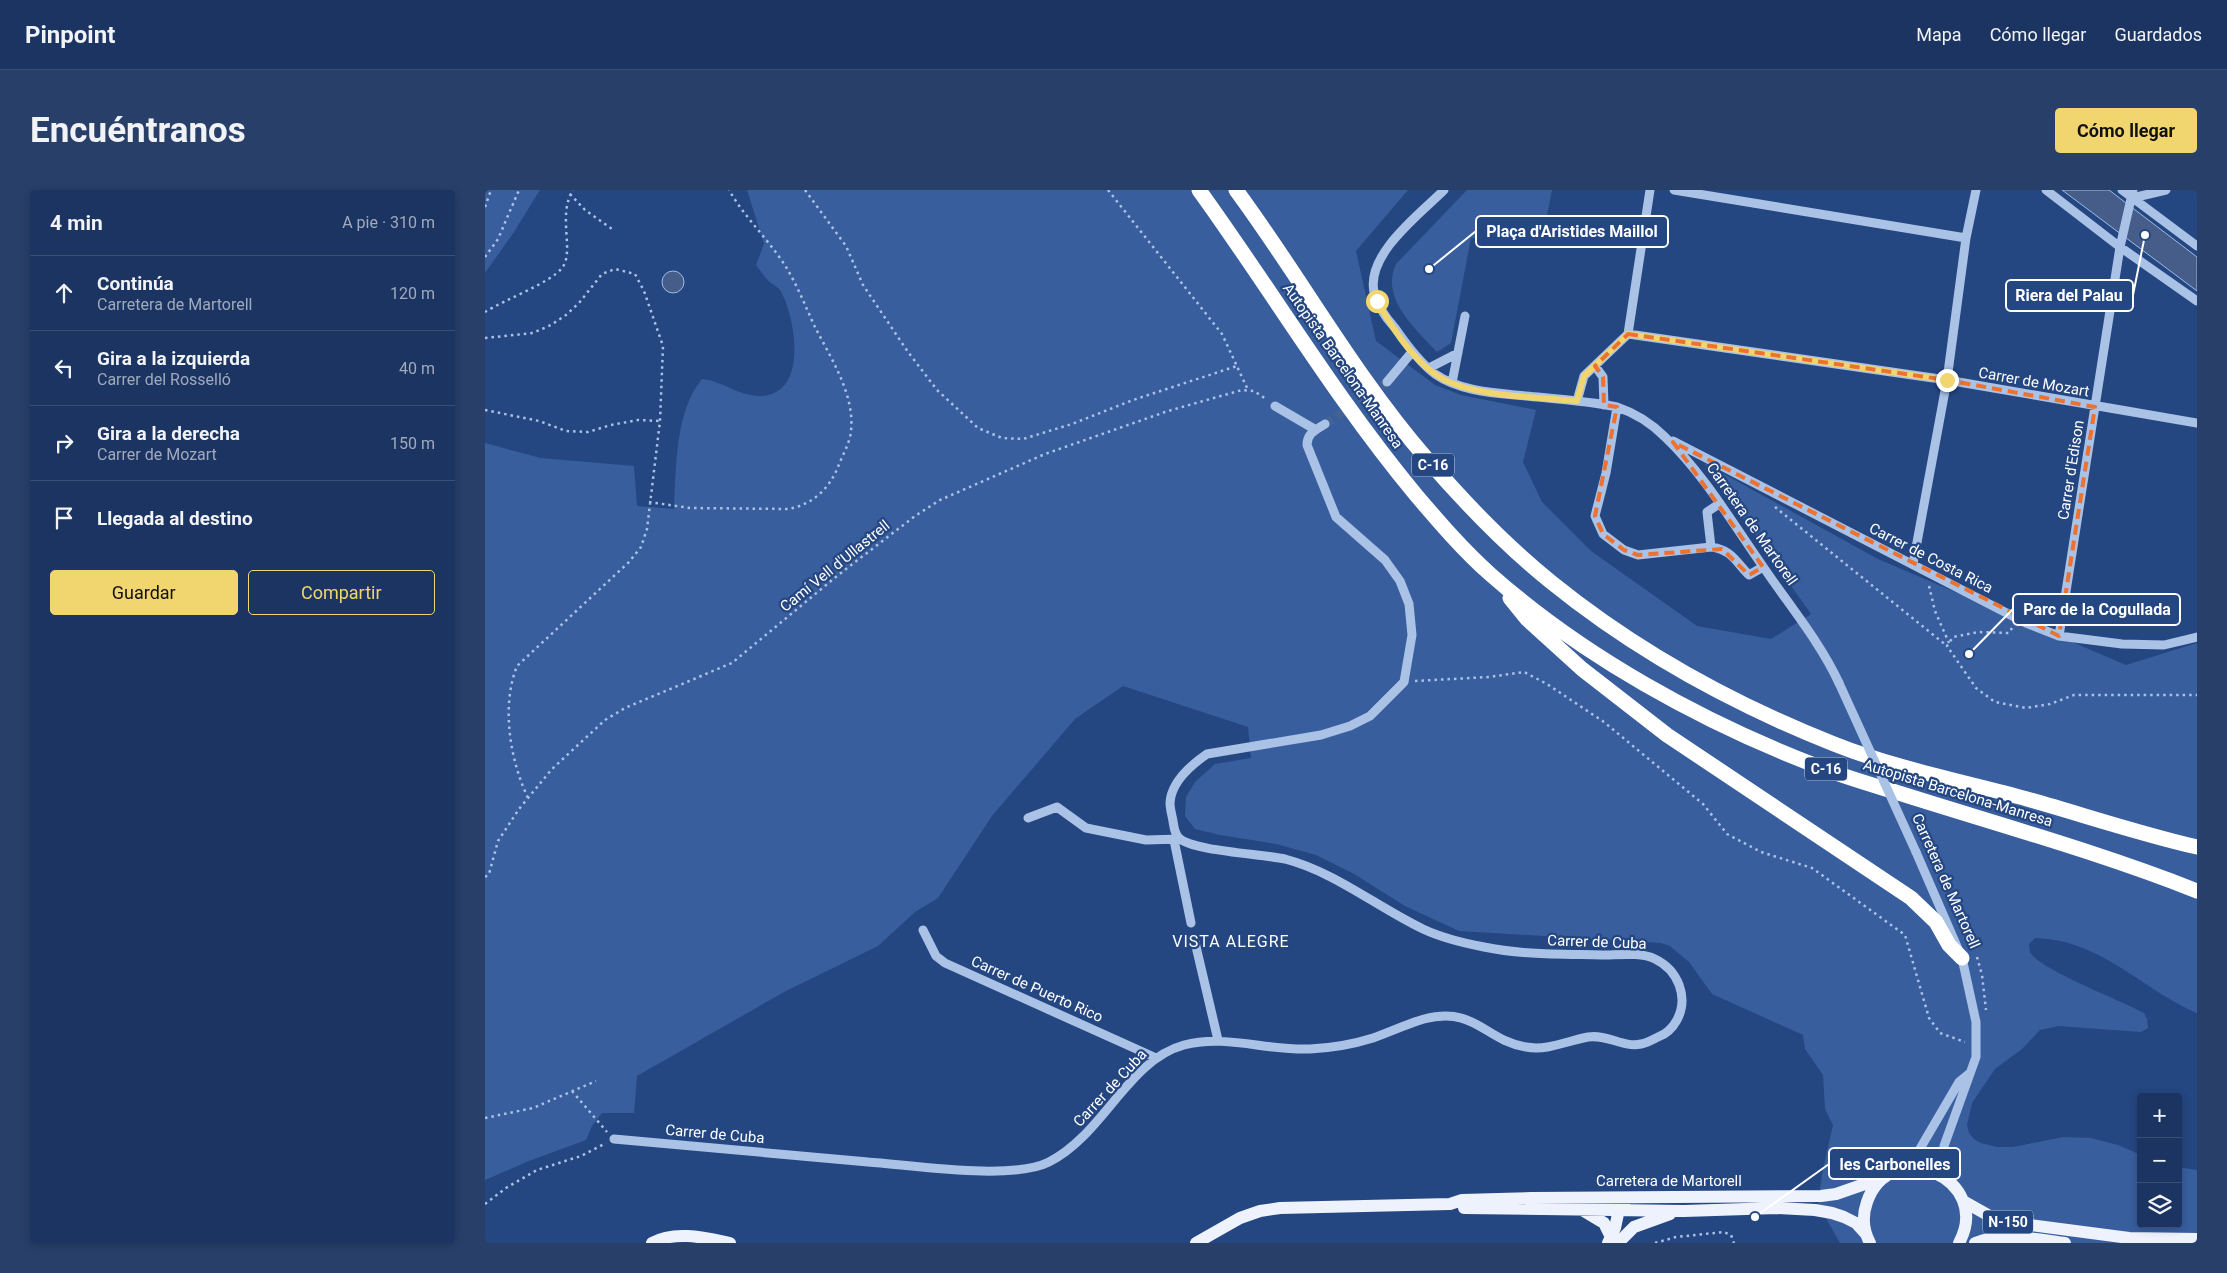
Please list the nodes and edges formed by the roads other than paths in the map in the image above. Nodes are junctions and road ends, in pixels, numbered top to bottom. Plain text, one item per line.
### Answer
1 (1199, 190) edge
2 (1236, 190) edge
3 (1445, 190) edge
4 (1650, 190) edge
5 (1674, 190) edge
6 (1975, 190) edge
7 (2046, 190) edge
8 (2122, 190) edge
9 (2166, 190) edge
10 (2132, 197) edge
11 (1966, 238) junction
12 (2121, 243) junction
13 (2197, 246) edge
14 (2197, 302) edge
15 (1465, 316) dead end
16 (1628, 334) junction
17 (1413, 352) junction
18 (1458, 353) junction
19 (1595, 366) junction
20 (1429, 368) junction
21 (1947, 380) junction
22 (1387, 382) tunnel mouth
23 (1452, 383) junction
24 (1577, 401) junction
25 (1604, 405) junction
26 (1275, 406) road end
27 (1617, 407) junction
28 (2095, 407) junction
29 (2197, 423) edge
30 (1325, 424) tunnel mouth
31 (1316, 430) junction
32 (1667, 438) junction
33 (1719, 504) junction
34 (1711, 547) junction
35 (1913, 564) junction
36 (1763, 567) junction
37 (1489, 574) junction
38 (2059, 636) junction
39 (2197, 637) edge
40 (1028, 818) dead end
41 (1177, 839) junction
42 (2161, 839) junction
43 (2197, 847) edge
44 (2197, 857) edge
45 (2197, 891) edge
46 (1191, 923) dead end
47 (923, 930) dead end
48 (1194, 938) dead end
49 (1963, 958) junction
50 (1218, 1040) junction
51 (1154, 1057) junction
52 (1972, 1071) junction
53 (615, 1140) road end
54 (1899, 1170) junction
55 (1885, 1177) junction
56 (1949, 1182) junction
57 (1652, 1197) junction
58 (1963, 1201) junction
59 (1450, 1204) junction
60 (1580, 1209) junction
61 (1619, 1209) junction
62 (1684, 1210) junction
63 (1868, 1239) edge
64 (2197, 1239) edge
65 (1612, 1241) edge
66 (652, 1243) edge
67 (729, 1243) edge
68 (1195, 1243) edge
69 (1959, 1243) edge
70 (1975, 1243) edge
71 (2065, 1243) edge

1 - 37 highway, Autopista Barcelona-Manresa / C-16
2 - 42 highway, Autopista Barcelona-Manresa / C-16
3 - 17 street, Carretera de Martorell
4 - 16 street
5 - 11 street
6 - 11 street
7 - 12 street
8 - 10 street
9 - 10 street
10 - 12 street, Carrer d'Edison
10 - 13 street
11 - 21 street
12 - 14 street
12 - 28 street, Carrer d'Edison
15 - 18 street
16 - 19 street
16 - 21 street, Carrer de Mozart
17 - 20 street, Carretera de Martorell
17 - 22 street
18 - 20 street
18 - 23 street
19 - 24 street
19 - 25 street
20 - 23 street, Carretera de Martorell
21 - 28 street, Carrer de Mozart
21 - 35 street
23 - 24 street, Carretera de Martorell
24 - 25 street, Carretera de Martorell
25 - 27 street, Carretera de Martorell
26 - 31 street
27 - 32 street, Carretera de Martorell
27 - 34 street
28 - 29 street, Carrer de Mozart
28 - 38 street, Carrer d'Edison
30 - 31 street
31 - 41 street
32 - 33 street, Carretera de Martorell
32 - 35 street, Carrer de Costa Rica
33 - 34 street
33 - 36 street, Carretera de Martorell
34 - 36 street
35 - 38 street, Carrer de Costa Rica
36 - 49 street, Carretera de Martorell, bridge
37 - 45 highway, Autopista Barcelona-Manresa / C-16
37 - 49 highway
38 - 39 street, Carrer de Costa Rica
40 - 41 street, Carrer de Cuba
41 - 46 street
41 - 50 street, Carrer de Cuba
42 - 43 highway
42 - 44 highway, C-16
47 - 51 street, Carrer de Puerto Rico
48 - 50 street
49 - 52 street, Carretera de Martorell
50 - 51 street, Carrer de Cuba
51 - 53 street, Carrer de Cuba
52 - 54 street
52 - 56 street, Carretera de Martorell
54 - 55 main road, Carretera de Martorell
54 - 56 main road
55 - 57 main road, Carretera de Martorell
55 - 63 main road
56 - 58 main road
57 - 59 main road, Carretera de Martorell
57 - 61 main road
58 - 64 main road, N-150
58 - 69 main road
59 - 60 main road, Carretera de Martorell
59 - 68 main road, Carretera de Martorell
60 - 61 main road, Carretera de Martorell
60 - 65 main road
61 - 62 main road, Carretera de Martorell
61 - 65 main road
62 - 63 main road, Carretera de Martorell
62 - 65 main road
66 - 67 main road
70 - 71 main road, N-150

